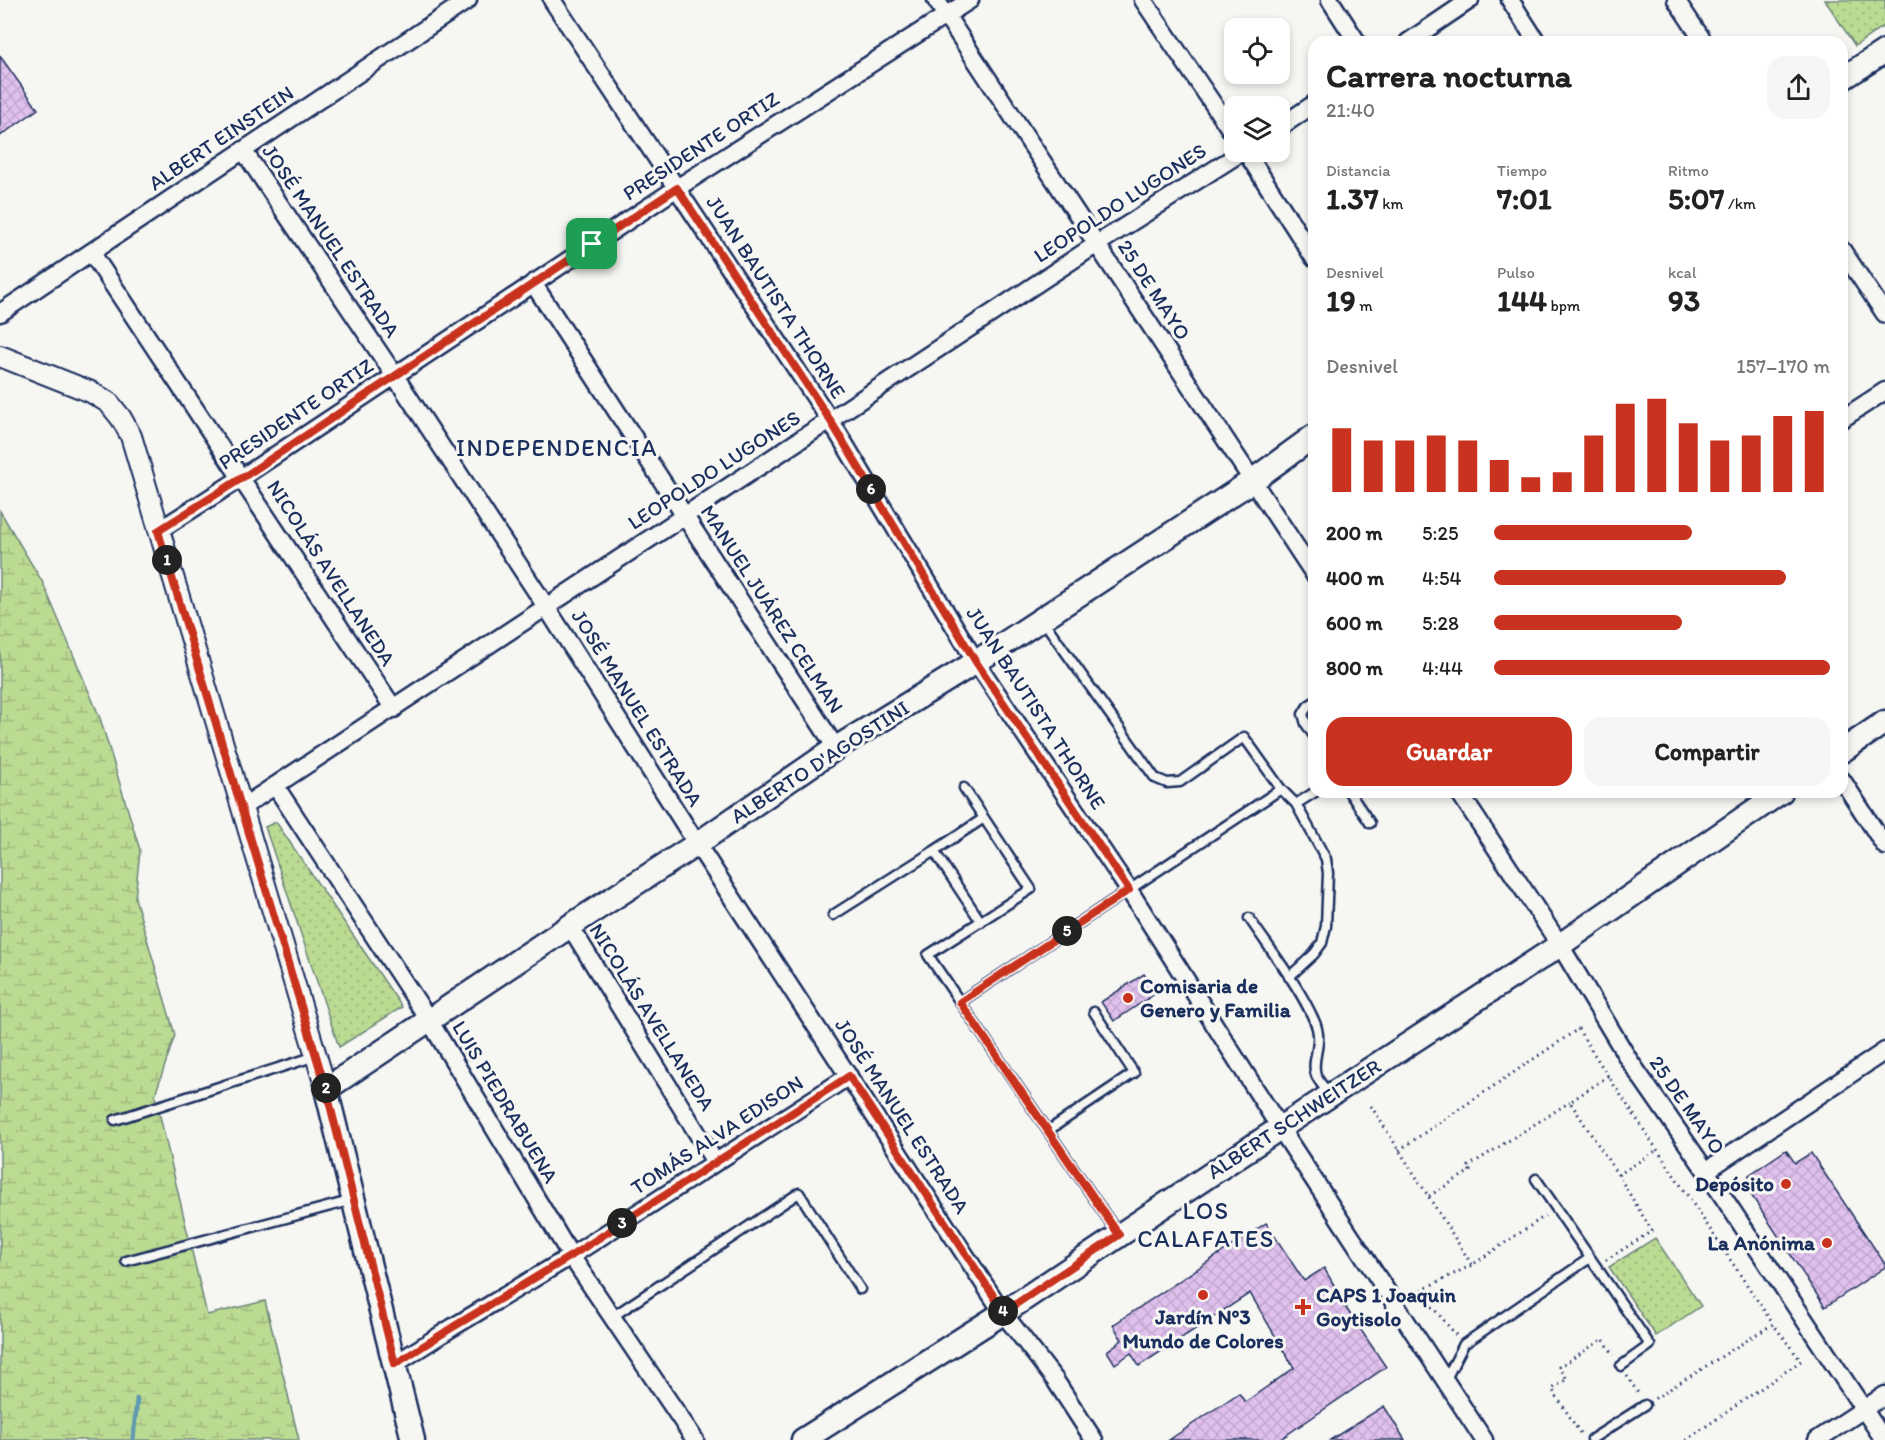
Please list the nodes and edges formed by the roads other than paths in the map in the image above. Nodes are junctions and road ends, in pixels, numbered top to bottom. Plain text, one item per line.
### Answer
1 (468, 0) edge
2 (552, 0) edge
3 (936, 0) edge
4 (970, 0) edge
5 (1143, 0) edge
6 (1330, 0) edge
7 (1470, 0) edge
8 (1510, 0) edge
9 (1676, 0) edge
10 (946, 15) junction
11 (1353, 36) edge
12 (1417, 36) edge
13 (1533, 36) edge
14 (1700, 36) edge
15 (1884, 54) edge
16 (1848, 75) edge
17 (1308, 108) edge
18 (1224, 120) edge
19 (1290, 120) edge
20 (243, 150) junction
21 (1228, 162) edge
22 (1251, 162) edge
23 (677, 188) junction
24 (1097, 244) junction
25 (1308, 249) edge
26 (91, 252) junction
27 (1848, 259) edge
28 (533, 283) junction
29 (0, 313) edge
30 (1885, 314) edge
31 (0, 356) edge
32 (395, 376) junction
33 (1885, 391) edge
34 (1848, 415) edge
35 (830, 420) junction
36 (1308, 440) edge
37 (242, 478) junction
38 (1252, 481) junction
39 (684, 517) junction
40 (158, 531) junction
41 (1308, 565) edge
42 (547, 608) junction
43 (1042, 618) junction
44 (976, 662) junction
45 (1308, 706) edge
46 (394, 709) junction
47 (1885, 722) edge
48 (1308, 727) edge
49 (1848, 747) edge
50 (836, 748) junction
51 (276, 787) junction
52 (964, 788) dead end
53 (1281, 789) junction
54 (1848, 789) edge
55 (1308, 797) edge
56 (1353, 798) edge
57 (1463, 798) edge
58 (1772, 798) edge
59 (1296, 804) junction
60 (241, 808) junction
61 (984, 818) junction
62 (1370, 823) dead end
63 (697, 844) junction
64 (1885, 846) edge
65 (934, 850) junction
66 (1129, 890) junction
67 (833, 915) dead end
68 (1249, 918) dead end
69 (981, 922) junction
70 (570, 926) junction
71 (1560, 945) junction
72 (1290, 977) junction
73 (960, 1002) junction
74 (1094, 1012) dead end
75 (429, 1020) junction
76 (1885, 1052) edge
77 (316, 1056) junction
78 (849, 1076) junction
79 (326, 1089) junction
80 (1330, 1095) junction
81 (115, 1120) dead end
82 (1280, 1128) junction
83 (1048, 1130) junction
84 (715, 1162) junction
85 (1706, 1171) junction
86 (1536, 1179) dead end
87 (354, 1200) junction
88 (1119, 1235) junction
89 (571, 1256) junction
90 (1590, 1258) junction
91 (126, 1261) dead end
92 (860, 1289) dead end
93 (1004, 1312) junction
94 (612, 1317) junction
95 (395, 1364) junction
96 (1621, 1366) dead end
97 (1445, 1381) junction
98 (1885, 1395) edge
99 (1645, 1405) road end
100 (1863, 1410) junction
101 (1592, 1439) edge
102 (413, 1440) edge
103 (696, 1440) edge
104 (803, 1440) edge
105 (1094, 1440) edge
106 (1484, 1440) edge
107 (1817, 1440) edge
108 (1884, 1440) edge

1 - 20 street, ALBERT EINSTEIN
2 - 23 street, JUAN BAUTISTA THORNE
3 - 10 street, 25 DE MAYO
4 - 10 street, PRESIDENTE ORTIZ
5 - 18 street
6 - 11 street
7 - 12 street
8 - 13 street
9 - 14 street
10 - 23 street, PRESIDENTE ORTIZ
10 - 24 street, 25 DE MAYO
15 - 16 main road
17 - 19 street
20 - 26 street, ALBERT EINSTEIN
20 - 32 street, JOSÉ MANUEL ESTRADA
21 - 24 street, LEOPOLDO LUGONES
22 - 25 street
23 - 28 street, PRESIDENTE ORTIZ
23 - 35 street, JUAN BAUTISTA THORNE
24 - 35 street, LEOPOLDO LUGONES
24 - 38 street, 25 DE MAYO
26 - 29 street, ALBERT EINSTEIN
26 - 37 street, NICOLÁS AVELLANEDA
27 - 30 street
28 - 32 street, PRESIDENTE ORTIZ
28 - 39 street, MANUEL JUÁREZ CELMAN
31 - 40 street
32 - 37 street, PRESIDENTE ORTIZ
32 - 42 street, JOSÉ MANUEL ESTRADA
33 - 34 street
35 - 39 street, LEOPOLDO LUGONES
35 - 44 street, JUAN BAUTISTA THORNE
36 - 38 main road, ALBERTO D'AGOSTINI
37 - 40 street, PRESIDENTE ORTIZ
37 - 46 street, NICOLÁS AVELLANEDA
38 - 41 street, 25 DE MAYO
38 - 43 main road, ALBERTO D'AGOSTINI
39 - 42 street, LEOPOLDO LUGONES
39 - 50 street, MANUEL JUÁREZ CELMAN
40 - 60 street
42 - 46 street, LEOPOLDO LUGONES
42 - 63 street, JOSÉ MANUEL ESTRADA
43 - 44 main road, ALBERTO D'AGOSTINI
43 - 53 lane
44 - 50 main road, ALBERTO D'AGOSTINI
44 - 66 street, JUAN BAUTISTA THORNE
45 - 48 lane
46 - 51 street, LEOPOLDO LUGONES
47 - 49 main road
50 - 63 main road, ALBERTO D'AGOSTINI
51 - 60 street, LEOPOLDO LUGONES
51 - 75 street, LUIS PIEDRABUENA
52 - 61 lane
53 - 59 lane
53 - 66 lane
54 - 64 street
55 - 59 lane
56 - 62 lane
57 - 71 street, 25 DE MAYO
58 - 71 main road, ALBERT SCHWEITZER
59 - 72 lane
60 - 77 street
61 - 65 lane
61 - 69 lane
63 - 70 main road, ALBERTO D'AGOSTINI
63 - 78 street, JOSÉ MANUEL ESTRADA
65 - 67 lane
65 - 69 lane
66 - 73 lane
66 - 82 street, JUAN BAUTISTA THORNE
68 - 72 lane
69 - 73 lane
70 - 75 main road, ALBERTO D'AGOSTINI
70 - 84 street, NICOLÁS AVELLANEDA
71 - 80 main road, ALBERT SCHWEITZER
71 - 85 street, 25 DE MAYO
72 - 80 lane
73 - 83 lane
74 - 83 lane
75 - 79 main road, ALBERTO D'AGOSTINI
75 - 89 street, LUIS PIEDRABUENA
76 - 85 street
77 - 79 street
77 - 81 lane
78 - 84 street, TOMÁS ALVA EDISON
78 - 93 street, JOSÉ MANUEL ESTRADA
79 - 87 main road
80 - 82 main road, ALBERT SCHWEITZER
82 - 88 main road, ALBERT SCHWEITZER
82 - 97 street, JUAN BAUTISTA THORNE
83 - 88 lane
84 - 89 street, TOMÁS ALVA EDISON
85 - 100 street, 25 DE MAYO
86 - 90 lane
87 - 91 lane
87 - 95 main road
88 - 93 main road, ALBERT SCHWEITZER
89 - 94 street, LUIS PIEDRABUENA
89 - 95 street, TOMÁS ALVA EDISON
90 - 96 lane
90 - 97 lane
92 - 94 lane
93 - 104 main road, ALBERT SCHWEITZER
93 - 105 street, JOSÉ MANUEL ESTRADA
94 - 103 street, LUIS PIEDRABUENA
95 - 102 main road
97 - 106 street, JUAN BAUTISTA THORNE
98 - 100 street
99 - 101 lane
100 - 107 street
100 - 108 street, 25 DE MAYO

